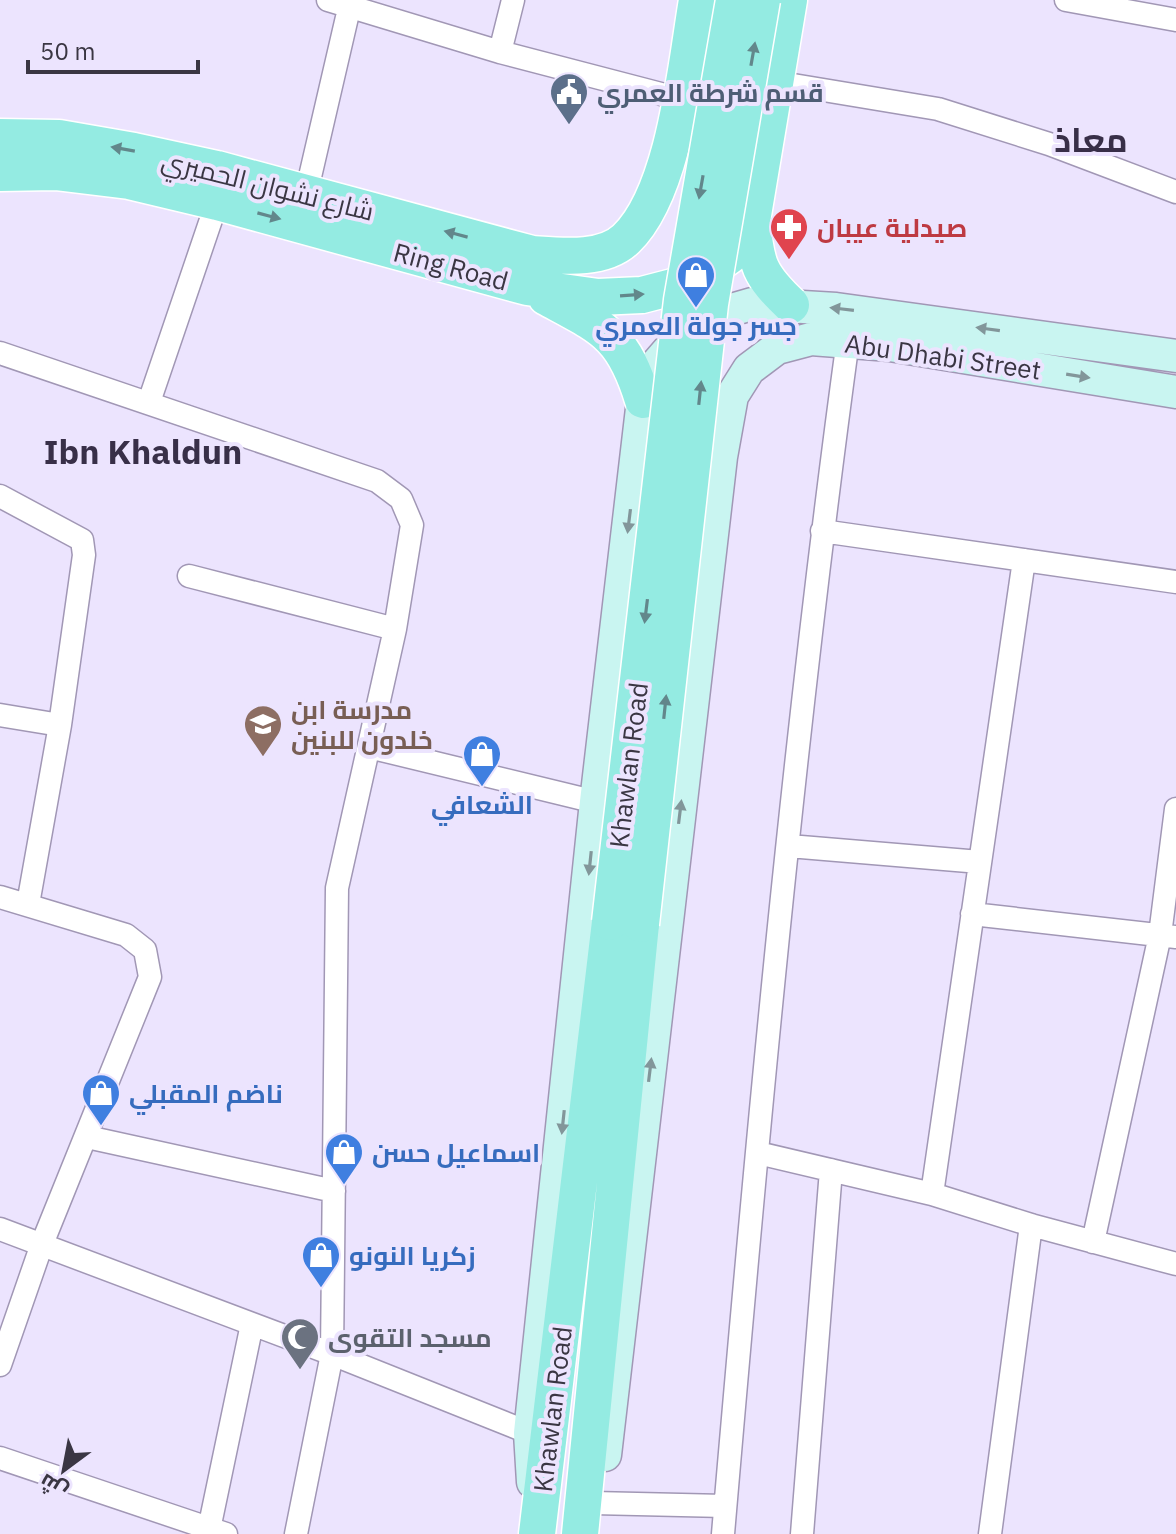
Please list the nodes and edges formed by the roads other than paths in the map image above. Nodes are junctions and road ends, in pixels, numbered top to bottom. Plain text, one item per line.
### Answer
1 (328, 0) edge
2 (513, 0) edge
3 (697, 0) edge
4 (734, 0) edge
5 (762, 0) edge
6 (789, 0) edge
7 (1066, 0) edge
8 (351, 4) edge
9 (1115, 4) edge
10 (1176, 20) edge
11 (500, 52) junction
12 (775, 82) junction
13 (678, 108) junction
14 (767, 132) junction
15 (0, 137) edge
16 (0, 173) edge
17 (1176, 192) edge
18 (306, 194) junction
19 (217, 202) junction
20 (752, 221) junction
21 (529, 270) junction
22 (791, 305) junction
23 (892, 330) junction
24 (848, 340) junction
25 (0, 353) edge
26 (1176, 356) edge
27 (1176, 392) edge
28 (732, 396) joint
29 (643, 400) junction
30 (149, 402) junction
31 (638, 444) junction
32 (721, 457) junction
33 (0, 496) edge
34 (822, 531) junction
35 (1024, 560) junction
36 (189, 576) dead end
37 (1176, 582) edge
38 (395, 629) junction
39 (0, 715) edge
40 (60, 725) junction
41 (369, 747) junction
42 (596, 802) junction
43 (1176, 809) edge
44 (789, 846) junction
45 (980, 862) junction
46 (0, 897) edge
47 (28, 904) junction
48 (972, 914) junction
49 (625, 923) junction
50 (1168, 936) edge
51 (87, 1137) junction
52 (758, 1153) junction
53 (831, 1170) junction
54 (334, 1191) junction
55 (932, 1194) junction
56 (1031, 1225) junction
57 (0, 1229) edge
58 (1093, 1242) junction
59 (42, 1244) junction
60 (1176, 1264) edge
61 (252, 1324) junction
62 (332, 1354) junction
63 (0, 1365) edge
64 (530, 1433) junction
65 (0, 1458) edge
66 (725, 1506) junction
67 (585, 1524) edge
68 (215, 1532) edge
69 (537, 1533) edge
70 (296, 1534) edge
71 (723, 1534) edge
72 (802, 1534) edge
73 (990, 1534) edge

1 - 8 street
2 - 11 street
3 - 13 main road
4 -> 49 main road, Khawlan Road, bridge
49 -> 5 main road, Khawlan Road, bridge
6 - 12 main road
7 - 9 street
8 - 11 street
8 - 18 street
9 - 10 street
11 - 13 street
12 - 14 main road
12 - 17 street
13 - 14 main road
13 - 21 main road
14 - 20 main road
18 -> 15 main road, شارع نشوان الحميري
16 - 19 main road, Ring Road
21 -> 18 main road, شارع نشوان الحميري
19 -> 21 main road, Ring Road
19 - 30 street
21 -> 20 main road
20 - 22 main road
21 - 29 main road
23 -> 22 main road, Abu Dhabi Street
22 - 29 main road, Abu Dhabi Street
23 - 24 main road, Abu Dhabi Street
26 -> 23 main road, Abu Dhabi Street
23 -> 27 main road, Abu Dhabi Street
24 - 28 main road, Abu Dhabi Street
24 - 34 street
25 - 30 street
28 - 32 main road, Khawlan Road
29 - 31 main road, Khawlan Road
30 - 38 street
31 - 32 main road
31 -> 42 main road, Khawlan Road
67 -> 32 main road, Khawlan Road
33 - 40 street
34 - 35 street
34 - 44 street
35 - 37 street
35 - 45 street
36 - 38 street
38 - 41 street
39 - 40 street
40 - 47 street
41 - 42 street
41 - 54 street
42 -> 64 main road, Khawlan Road
43 - 50 street
44 - 45 street
44 - 52 street
45 - 48 street
46 - 47 street
47 - 51 street
48 - 50 street
48 - 55 street
49 - 67 main road, Khawlan Road
49 - 69 main road, Khawlan Road
50 - 58 street
51 - 54 street
51 - 59 street
52 - 53 street
52 - 66 street
53 - 55 street
53 - 72 street
54 - 62 street
55 - 56 street
56 - 58 street
56 - 73 street
57 - 59 street
58 - 60 street
59 - 61 street
59 - 63 street
61 - 62 street
61 - 68 street
62 - 64 street
62 - 70 street
64 - 69 main road, Khawlan Road
65 - 68 street
66 - 67 street
66 - 71 street

